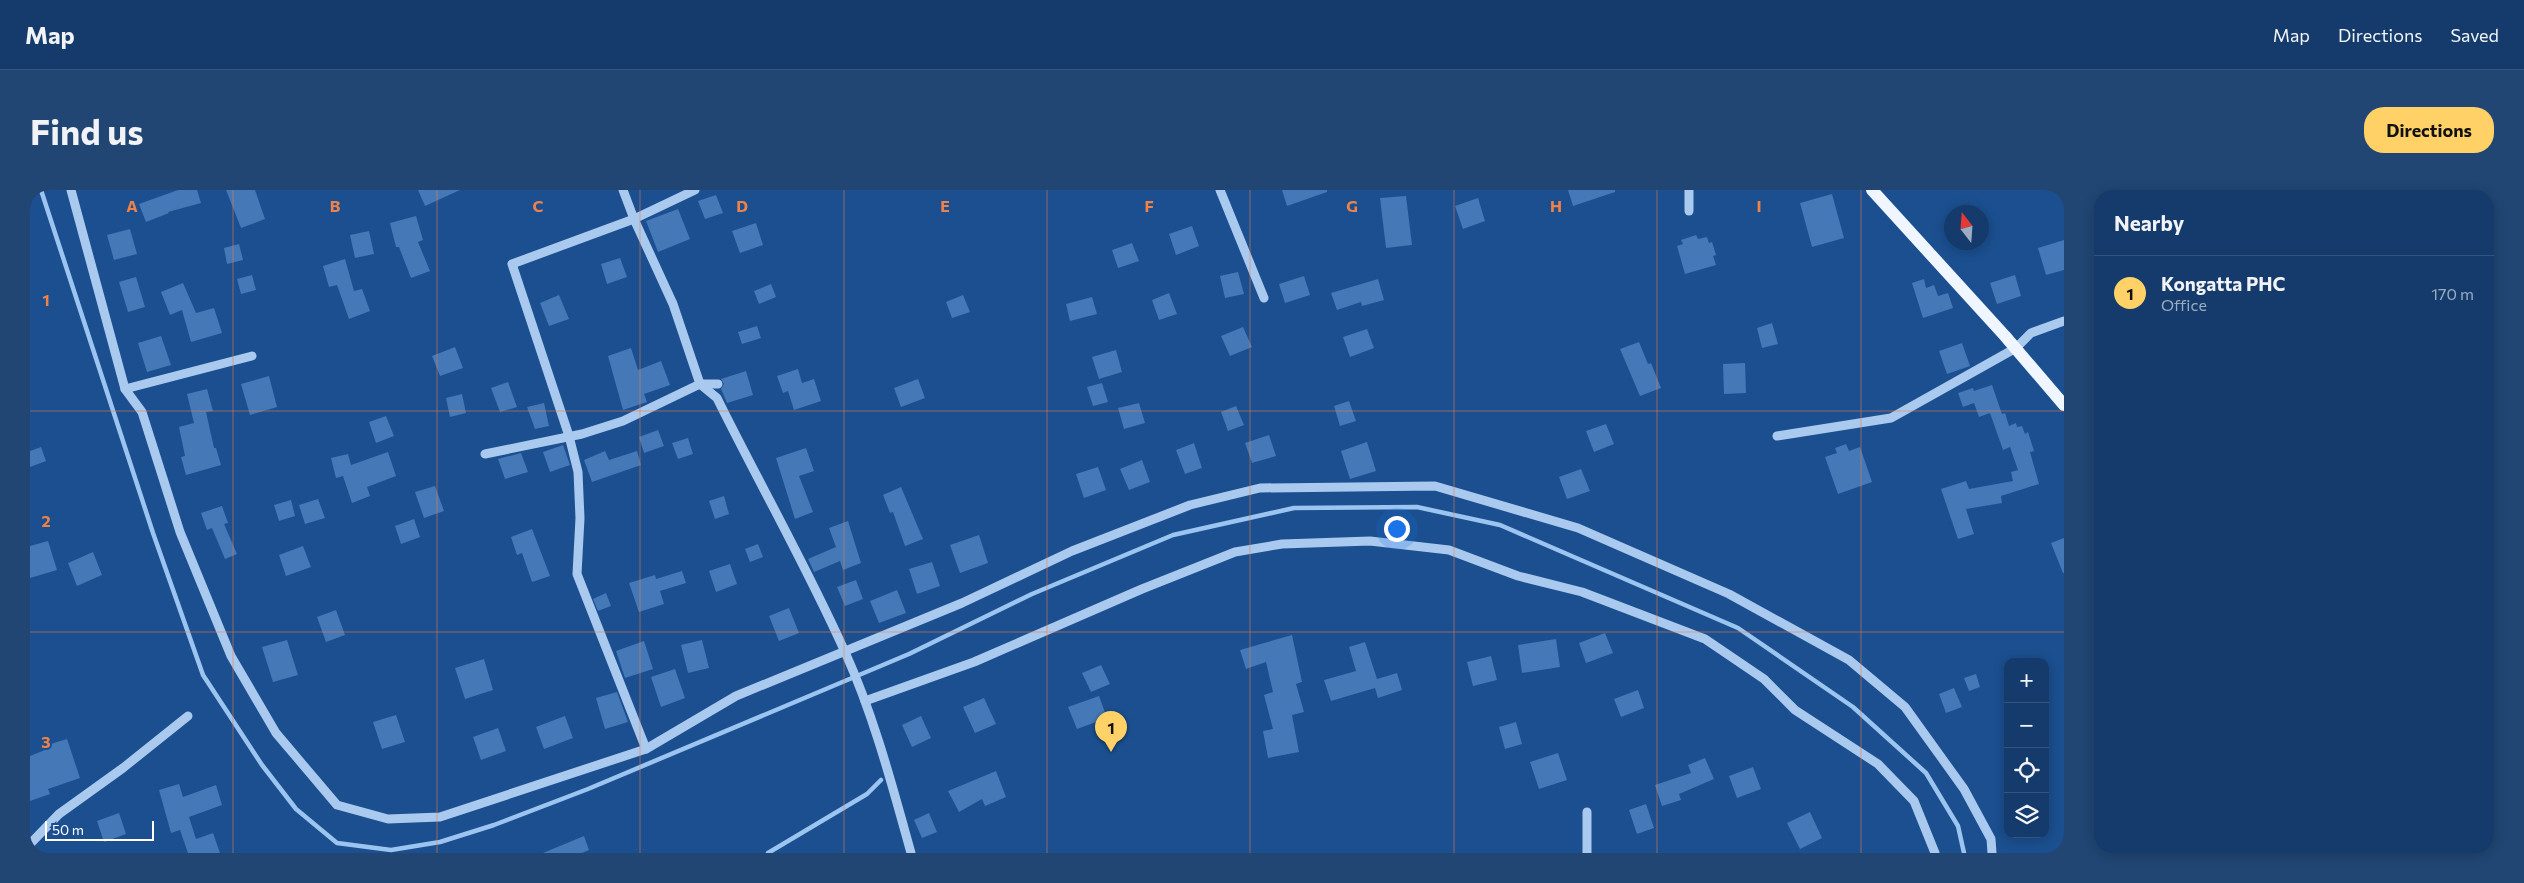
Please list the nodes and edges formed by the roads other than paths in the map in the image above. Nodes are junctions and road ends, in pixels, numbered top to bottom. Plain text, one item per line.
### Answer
1 (71, 190) edge
2 (623, 190) edge
3 (695, 190) edge
4 (1220, 190) edge
5 (1689, 190) edge
6 (1872, 190) edge
7 (1689, 211) dead end
8 (634, 219) junction
9 (1264, 298) dead end
10 (2064, 321) edge
11 (2016, 348) junction
12 (252, 356) dead end
13 (700, 384) junction
14 (718, 384) dead end
15 (125, 389) junction
16 (2064, 405) edge
17 (569, 436) junction
18 (1777, 436) dead end
19 (485, 454) dead end
20 (845, 651) junction
21 (865, 700) junction
22 (188, 716) dead end
23 (646, 749) junction
24 (1588, 812) dead end
25 (30, 844) edge
26 (911, 853) edge
27 (1587, 853) edge
28 (1935, 853) edge
29 (1992, 853) edge

1 - 15 street
2 - 8 street
3 - 8 street
4 - 9 street
5 - 7 street
6 - 11 main road
8 - 13 street
8 - 17 street
10 - 11 street
11 - 16 main road
11 - 18 street
12 - 15 street
13 - 14 street
13 - 17 street
13 - 20 street
15 - 23 street
17 - 19 street
17 - 23 street
20 - 21 street
20 - 23 street
20 - 29 street
21 - 26 street
21 - 28 street
22 - 25 street
24 - 27 street

